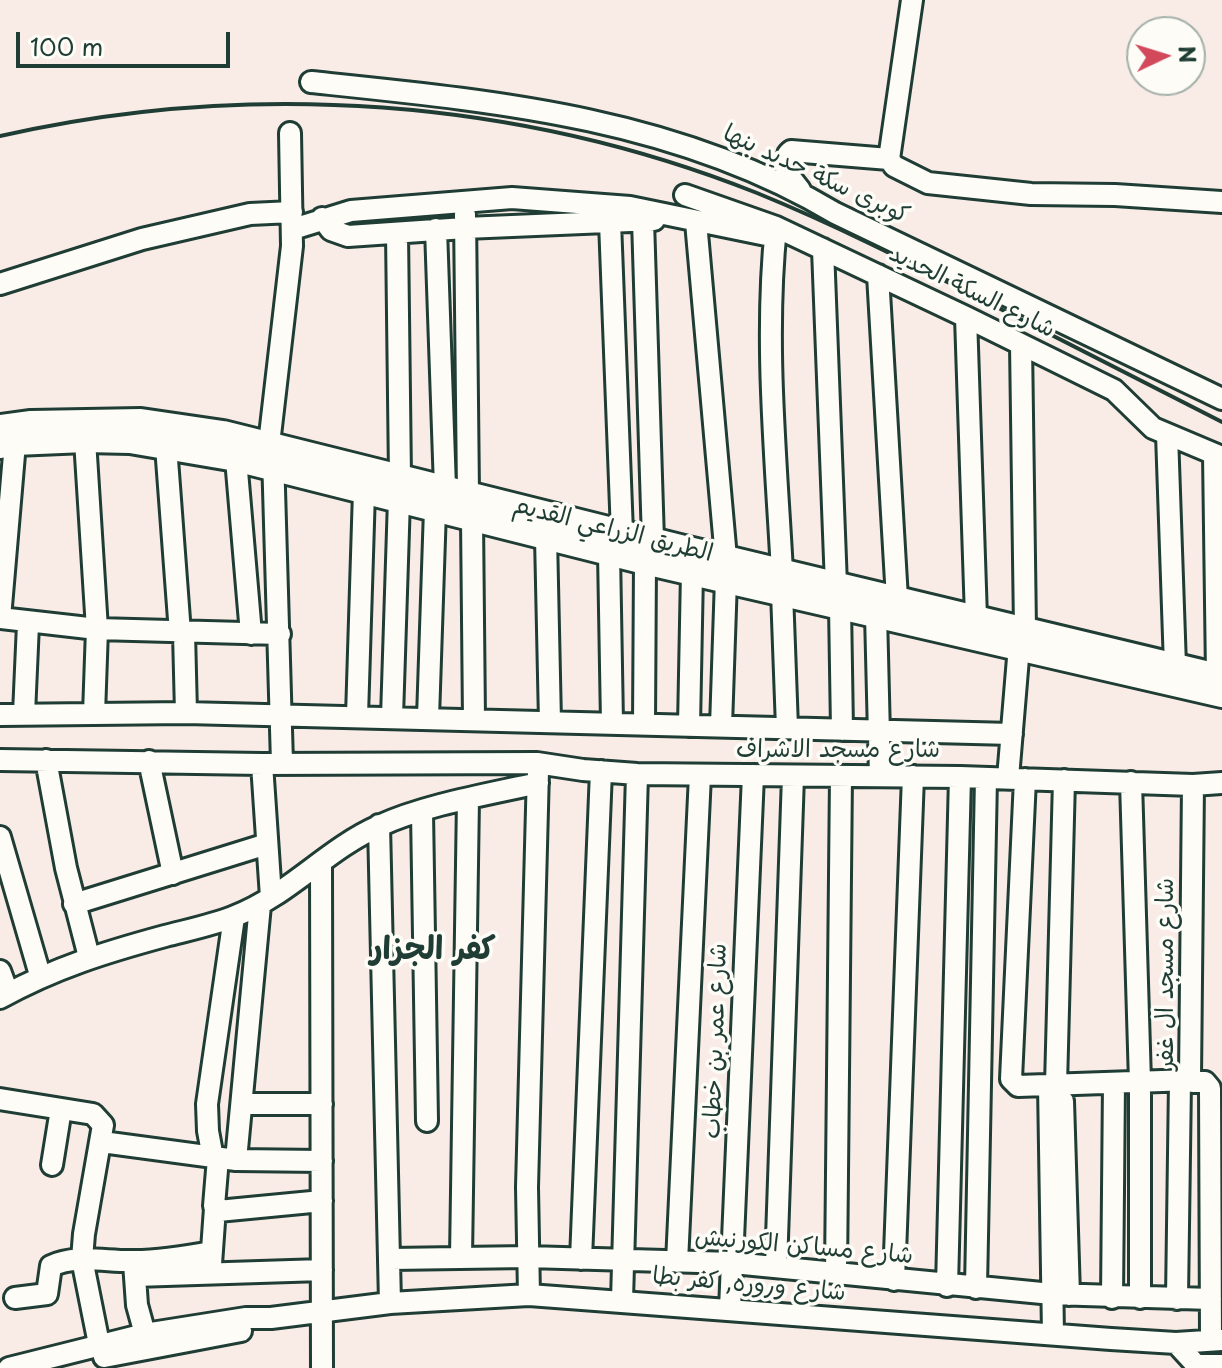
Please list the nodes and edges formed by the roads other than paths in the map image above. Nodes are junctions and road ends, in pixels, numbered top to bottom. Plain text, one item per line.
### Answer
1 (912, 0) edge
2 (311, 82) dead end
3 (290, 133) dead end
4 (889, 159) junction
5 (685, 195) dead end
6 (805, 195) junction
7 (465, 200) junction
8 (1222, 202) edge
9 (322, 218) junction
10 (293, 220) junction
11 (643, 220) junction
12 (687, 220) junction
13 (610, 222) junction
14 (465, 228) junction
15 (436, 229) junction
16 (775, 232) junction
17 (397, 233) junction
18 (823, 249) junction
19 (878, 275) junction
20 (0, 284) edge
21 (966, 317) junction
22 (1021, 344) junction
23 (1222, 399) edge
24 (1167, 434) junction
25 (5, 439) edge
26 (85, 440) junction
27 (166, 446) junction
28 (272, 452) junction
29 (1218, 456) edge
30 (236, 459) junction
31 (399, 488) junction
32 (364, 491) junction
33 (449, 497) junction
34 (472, 519) junction
35 (546, 537) junction
36 (616, 543) junction
37 (649, 551) junction
38 (726, 569) junction
39 (692, 572) junction
40 (782, 582) junction
41 (838, 595) junction
42 (897, 599) junction
43 (876, 614) junction
44 (0, 618) edge
45 (976, 618) junction
46 (28, 624) junction
47 (97, 629) junction
48 (182, 633) junction
49 (251, 634) junction
50 (280, 634) junction
51 (1022, 638) junction
52 (1175, 666) junction
53 (1220, 683) edge
54 (186, 713) junction
55 (24, 714) junction
56 (94, 714) junction
57 (0, 715) edge
58 (282, 715) junction
59 (357, 716) junction
60 (392, 717) junction
61 (428, 718) junction
62 (474, 720) junction
63 (550, 722) junction
64 (612, 723) junction
65 (644, 724) junction
66 (689, 726) junction
67 (721, 726) junction
68 (787, 728) junction
69 (842, 730) junction
70 (879, 731) junction
71 (1012, 734) junction
72 (0, 760) edge
73 (46, 760) junction
74 (149, 761) junction
75 (272, 763) junction
76 (601, 771) junction
77 (538, 773) junction
78 (637, 774) junction
79 (700, 775) junction
80 (753, 775) junction
81 (793, 776) junction
82 (841, 776) junction
83 (880, 776) junction
84 (913, 776) junction
85 (960, 777) junction
86 (986, 778) junction
87 (1016, 779) junction
88 (1064, 780) junction
89 (1131, 782) junction
90 (1222, 783) edge
91 (1193, 785) junction
92 (468, 799) junction
93 (422, 812) junction
94 (379, 825) junction
95 (0, 837) edge
96 (267, 844) junction
97 (321, 863) junction
98 (173, 874) junction
99 (266, 901) junction
100 (74, 904) junction
101 (234, 917) junction
102 (89, 957) junction
103 (0, 971) edge
104 (40, 975) junction
105 (4, 995) edge
106 (1186, 1080) junction
107 (1140, 1082) junction
108 (1114, 1083) junction
109 (1056, 1085) junction
110 (0, 1099) edge
111 (242, 1104) junction
112 (322, 1104) junction
113 (61, 1109) junction
114 (427, 1121) dead end
115 (102, 1142) junction
116 (222, 1159) junction
117 (322, 1161) junction
118 (52, 1165) dead end
119 (322, 1201) junction
120 (215, 1208) junction
121 (211, 1252) junction
122 (461, 1257) junction
123 (528, 1257) junction
124 (82, 1259) junction
125 (391, 1259) junction
126 (581, 1259) junction
127 (622, 1260) junction
128 (677, 1262) junction
129 (733, 1263) junction
130 (776, 1267) junction
131 (135, 1269) junction
132 (322, 1270) junction
133 (212, 1273) junction
134 (836, 1273) junction
135 (894, 1280) junction
136 (947, 1286) junction
137 (976, 1288) junction
138 (529, 1295) junction
139 (1060, 1295) junction
140 (15, 1298) dead end
141 (1112, 1298) junction
142 (1140, 1298) junction
143 (1177, 1299) junction
144 (1211, 1299) junction
145 (622, 1300) junction
146 (390, 1303) junction
147 (730, 1309) junction
148 (322, 1312) junction
149 (271, 1318) junction
150 (145, 1334) junction
151 (1053, 1334) junction
152 (1217, 1340) edge
153 (1176, 1343) junction
154 (99, 1344) junction
155 (1222, 1365) edge
156 (1198, 1366) edge
157 (9, 1368) edge
158 (61, 1368) edge
159 (322, 1368) edge

1 - 4 street
2 - 6 street, كوبرى سكة حديد بنها
3 - 10 street
4 - 6 street
4 - 8 street
5 - 16 street, شارع السكة الحديد
6 - 23 street, كوبرى سكة حديد بنها
7 - 9 street
7 - 12 street
7 - 14 street
9 - 10 street
9 - 17 street
10 - 20 street
10 - 28 street
11 - 12 street
11 - 13 street
11 - 37 street
12 - 16 street
12 - 38 street
13 - 14 street
13 - 36 street
14 - 15 street
14 - 33 street
15 - 17 street
15 - 33 street
16 - 18 street, شارع السكة الحديد
16 - 40 street
17 - 31 street
18 - 19 street, شارع السكة الحديد
18 - 41 street
19 - 21 street, شارع السكة الحديد
19 - 42 street
21 - 22 street, شارع السكة الحديد
21 - 45 street
22 - 24 street, شارع السكة الحديد
22 - 51 street
24 - 29 street, شارع السكة الحديد
24 - 52 street
25 - 26 main road, الطريق الزراعي القديم
25 - 28 main road, الطريق الزراعي القديم
25 - 44 street
26 - 27 main road, الطريق الزراعي القديم
26 - 47 street
27 - 30 main road, الطريق الزراعي القديم
27 - 48 street
28 - 30 main road, الطريق الزراعي القديم
28 - 31 main road, الطريق الزراعي القديم
28 - 32 main road, الطريق الزراعي القديم
28 - 50 street
29 - 53 street
30 - 49 street
31 - 32 main road, الطريق الزراعي القديم
31 - 33 main road, الطريق الزراعي القديم
31 - 60 street
32 - 59 street
33 - 34 main road, الطريق الزراعي القديم
33 - 36 main road, الطريق الزراعي القديم
33 - 61 street
34 - 35 main road, الطريق الزراعي القديم
34 - 62 street
35 - 36 main road, الطريق الزراعي القديم
35 - 63 street
36 - 37 main road, الطريق الزراعي القديم
36 - 64 street
37 - 38 main road, الطريق الزراعي القديم
37 - 39 main road, الطريق الزراعي القديم
37 - 65 street
38 - 39 main road, الطريق الزراعي القديم
38 - 40 main road, الطريق الزراعي القديم
38 - 67 street
39 - 66 street
40 - 41 main road, الطريق الزراعي القديم
40 - 68 street
41 - 42 main road, الطريق الزراعي القديم
41 - 43 main road, الطريق الزراعي القديم
41 - 69 street
42 - 45 main road, الطريق الزراعي القديم
43 - 51 main road, الطريق الزراعي القديم
43 - 70 street
44 - 46 street
45 - 51 main road, الطريق الزراعي القديم
46 - 47 street
46 - 55 street
47 - 48 street
47 - 56 street
48 - 49 street
48 - 54 street
49 - 50 street
50 - 58 street
51 - 52 main road, الطريق الزراعي القديم
51 - 53 main road, الطريق الزراعي القديم
51 - 71 street
52 - 53 main road, الطريق الزراعي القديم
54 - 56 street, شارع مسجد الاشراف
54 - 58 street, شارع مسجد الاشراف
55 - 56 street, شارع مسجد الاشراف
55 - 57 street, شارع مسجد الاشراف
58 - 59 street, شارع مسجد الاشراف
58 - 75 street
59 - 60 street, شارع مسجد الاشراف
60 - 61 street, شارع مسجد الاشراف
61 - 62 street, شارع مسجد الاشراف
62 - 63 street, شارع مسجد الاشراف
63 - 64 street, شارع مسجد الاشراف
64 - 65 street, شارع مسجد الاشراف
65 - 66 street, شارع مسجد الاشراف
66 - 67 street, شارع مسجد الاشراف
67 - 68 street, شارع مسجد الاشراف
68 - 69 street, شارع مسجد الاشراف
69 - 70 street, شارع مسجد الاشراف
70 - 71 street, شارع مسجد الاشراف
70 - 83 street
71 - 87 street
72 - 73 street
73 - 74 street
73 - 100 street
74 - 75 street
74 - 98 street
75 - 77 street, شارع مسجد الاشراف
75 - 96 street
76 - 77 street, شارع مسجد الاشراف
76 - 78 street, شارع مسجد الاشراف
76 - 126 street
77 - 92 street
77 - 123 street
78 - 79 street, شارع مسجد الاشراف
78 - 127 street
79 - 80 street, شارع مسجد الاشراف
79 - 128 street
80 - 81 street, شارع مسجد الاشراف
80 - 129 street, شارع عمر بن خطاب
81 - 82 street, شارع مسجد الاشراف
81 - 130 street
82 - 83 street, شارع مسجد الاشراف
82 - 134 street
83 - 84 street, شارع مسجد الاشراف
84 - 85 street, شارع مسجد الاشراف
84 - 135 street
85 - 86 street, شارع مسجد الاشراف
85 - 136 street
86 - 87 street, شارع مسجد الاشراف
86 - 137 street
87 - 88 street, شارع مسجد الاشراف
87 - 109 street
88 - 89 street, شارع مسجد الاشراف
88 - 109 street
89 - 91 street, شارع مسجد الاشراف
89 - 107 street
90 - 91 street, شارع مسجد الاشراف
91 - 106 street, شارع مسجد ال غفر
92 - 93 street
92 - 122 street
93 - 94 street
93 - 114 street
94 - 97 street
94 - 125 street
95 - 104 street
96 - 98 street
96 - 99 street
97 - 99 street
97 - 112 street
98 - 100 street
99 - 101 street
99 - 111 street
100 - 102 street
101 - 102 street
101 - 116 street
102 - 104 street
103 - 105 street
104 - 105 street
106 - 107 street
106 - 143 street
106 - 144 street, شارع مسجد ال غفر
107 - 108 street
107 - 142 street
108 - 109 street
108 - 141 street
109 - 139 street
110 - 113 street
111 - 112 street
111 - 116 street
112 - 117 street
113 - 115 street
113 - 118 street
115 - 116 street
115 - 124 street
116 - 117 street
116 - 120 street
117 - 119 street
119 - 120 street
119 - 132 street
120 - 121 street
121 - 131 street
121 - 133 street
122 - 123 street, شارع مساكن الكورنيش
122 - 125 street, شارع مساكن الكورنيش
123 - 126 street, شارع مساكن الكورنيش
123 - 138 street
124 - 131 street
124 - 140 street
124 - 154 street
125 - 146 street
126 - 127 street, شارع مساكن الكورنيش
127 - 128 street, شارع مساكن الكورنيش
127 - 145 street
128 - 129 street, شارع مساكن الكورنيش
129 - 130 street, شارع مساكن الكورنيش
129 - 147 street, شارع عمر بن خطاب
130 - 134 street, شارع مساكن الكورنيش
131 - 133 street
131 - 150 street
132 - 133 street
132 - 148 street
134 - 135 street, شارع مساكن الكورنيش
135 - 136 street, شارع مساكن الكورنيش
136 - 137 street, شارع مساكن الكورنيش
137 - 139 street, شارع مساكن الكورنيش
138 - 145 street, شارع وروره, كفر بطا
138 - 146 street, شارع وروره, كفر بطا
139 - 141 street, شارع مساكن الكورنيش
139 - 151 street
141 - 142 street, شارع مساكن الكورنيش
142 - 143 street, شارع مساكن الكورنيش
143 - 144 street, شارع مساكن الكورنيش
144 - 152 street, شارع مسجد ال غفر
145 - 147 street, شارع وروره, كفر بطا
146 - 148 street, شارع وروره, كفر بطا
147 - 151 street, شارع وروره, كفر بطا
148 - 149 street, شارع وروره, كفر بطا
148 - 159 street
149 - 150 street, شارع وروره, كفر بطا
149 - 158 street, شارع وروره, كفر بطا
150 - 154 street, شارع وروره, كفر بطا
151 - 153 street, شارع وروره, كفر بطا
152 - 153 street, شارع وروره, كفر بطا
153 - 156 street
154 - 157 street, شارع وروره, كفر بطا
155 - 156 street

